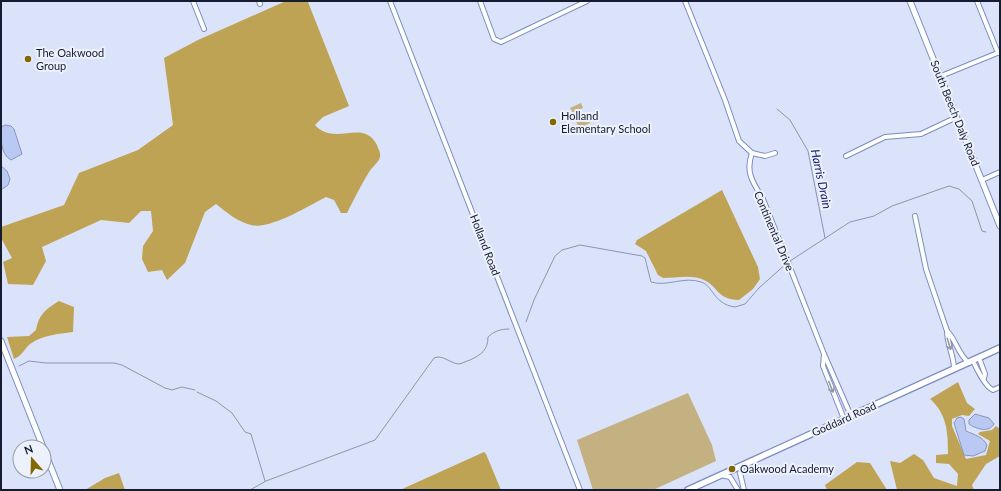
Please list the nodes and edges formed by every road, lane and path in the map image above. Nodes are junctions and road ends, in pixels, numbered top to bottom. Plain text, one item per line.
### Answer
1 (193, 1) edge
2 (390, 1) edge
3 (480, 1) edge
4 (587, 1) edge
5 (686, 1) edge
6 (910, 1) edge
7 (977, 1) edge
8 (204, 29) dead end
9 (999, 52) edge
10 (941, 76) junction
11 (958, 117) junction
12 (752, 153) junction
13 (775, 153) dead end
14 (846, 156) dead end
15 (1000, 172) edge
16 (982, 180) junction
17 (915, 216) dead end
18 (1000, 226) edge
19 (947, 331) junction
20 (1, 341) edge
21 (1000, 348) edge
22 (824, 354) junction
23 (974, 360) junction
24 (954, 369) junction
25 (1000, 387) edge
26 (851, 416) junction
27 (844, 419) junction
28 (40, 439) edge
29 (743, 464) junction
30 (52, 470) edge
31 (721, 475) junction
32 (60, 490) edge
33 (580, 490) edge
34 (688, 490) edge
35 (738, 490) edge
36 (744, 490) edge

1 - 8 street
2 - 33 street, Holland Road
3 - 4 street
5 - 12 street
6 - 10 street, South Beech Daly Road
7 - 9 street
9 - 10 street
10 - 11 street, South Beech Daly Road
11 - 14 street
11 - 16 street, South Beech Daly Road
12 - 13 street
12 - 22 street, Continental Drive
15 - 16 street
16 - 18 street, South Beech Daly Road
17 - 19 street
19 - 23 street
19 -> 24 street
20 - 28 street
21 - 23 main road, Goddard Road
22 - 26 street, Continental Drive
22 -> 27 street, Continental Drive
23 - 24 main road, Goddard Road
23 - 25 street
24 - 26 main road, Goddard Road
26 - 27 main road, Goddard Road
27 - 29 main road, Goddard Road
29 - 31 main road, Goddard Road
29 - 36 street
30 - 32 street
31 - 34 main road, Goddard Road
31 - 35 street

